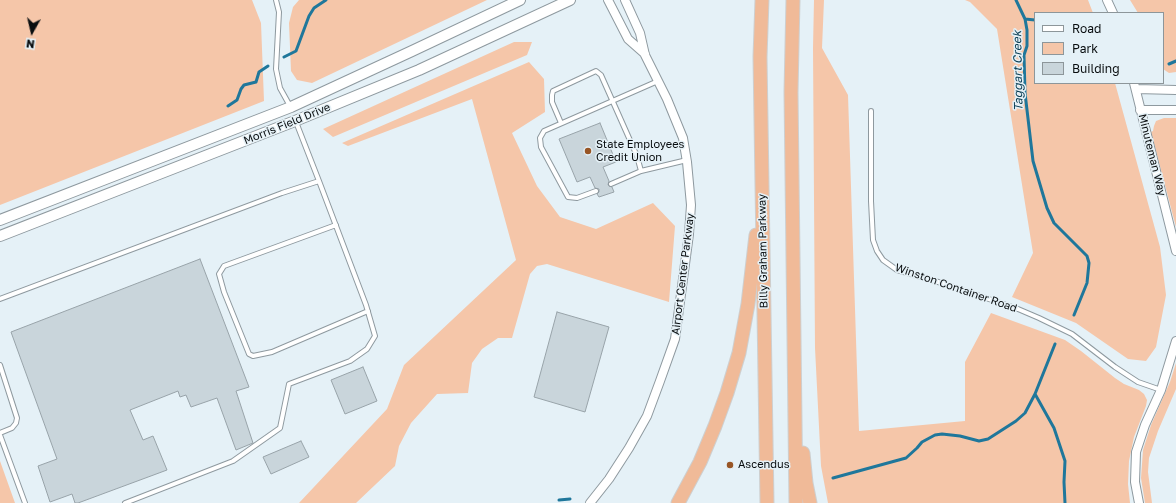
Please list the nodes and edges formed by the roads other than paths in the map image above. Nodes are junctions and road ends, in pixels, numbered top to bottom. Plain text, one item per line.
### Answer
1 (276, 0) edge
2 (520, 0) edge
3 (570, 0) edge
4 (608, 0) edge
5 (625, 0) edge
6 (762, 0) edge
7 (793, 0) edge
8 (1107, 0) edge
9 (1113, 12) edge
10 (645, 55) junction
11 (658, 81) junction
12 (1135, 86) edge
13 (1176, 90) edge
14 (612, 101) junction
15 (291, 106) junction
16 (1140, 110) junction
17 (1176, 110) edge
18 (871, 111) dead end
19 (295, 121) junction
20 (561, 123) junction
21 (687, 160) junction
22 (762, 170) junction
23 (641, 172) junction
24 (319, 181) junction
25 (610, 184) dead end
26 (596, 191) dead end
27 (0, 220) edge
28 (336, 225) junction
29 (0, 236) edge
30 (1176, 251) edge
31 (0, 299) edge
32 (368, 311) junction
33 (1176, 341) edge
34 (795, 356) junction
35 (0, 365) edge
36 (1161, 390) junction
37 (0, 434) edge
38 (25, 503) edge
39 (125, 503) edge
40 (590, 503) edge
41 (678, 503) edge
42 (767, 503) edge
43 (796, 503) edge
44 (810, 503) edge
45 (1139, 503) edge

1 - 15 lane
2 - 15 street, Morris Field Drive
3 - 19 street, Morris Field Drive
4 - 10 street, Airport Center Parkway
5 - 10 street, Airport Center Parkway
6 - 22 highway, Billy Graham Parkway
7 - 34 highway
8 - 9 street
10 - 11 street, Airport Center Parkway
11 - 14 lane
11 - 21 street, Airport Center Parkway
12 - 13 street
12 - 16 street, Minuteman Way
14 - 20 lane
14 - 20 lane
14 - 23 lane
15 - 19 street
15 - 27 street, Morris Field Drive
16 - 17 street
16 - 30 street, Minuteman Way
18 - 36 lane, Winston Container Road
19 - 24 lane
19 - 29 street, Morris Field Drive
20 - 26 lane
21 - 23 lane
21 - 40 street, Airport Center Parkway
22 - 41 highway
22 - 42 highway, Billy Graham Parkway
23 - 25 lane
24 - 28 lane
24 - 31 lane
28 - 32 lane
28 - 32 lane
32 - 39 lane
33 - 36 street
34 - 43 highway
34 - 44 highway
35 - 37 lane
36 - 45 street
37 - 38 lane

